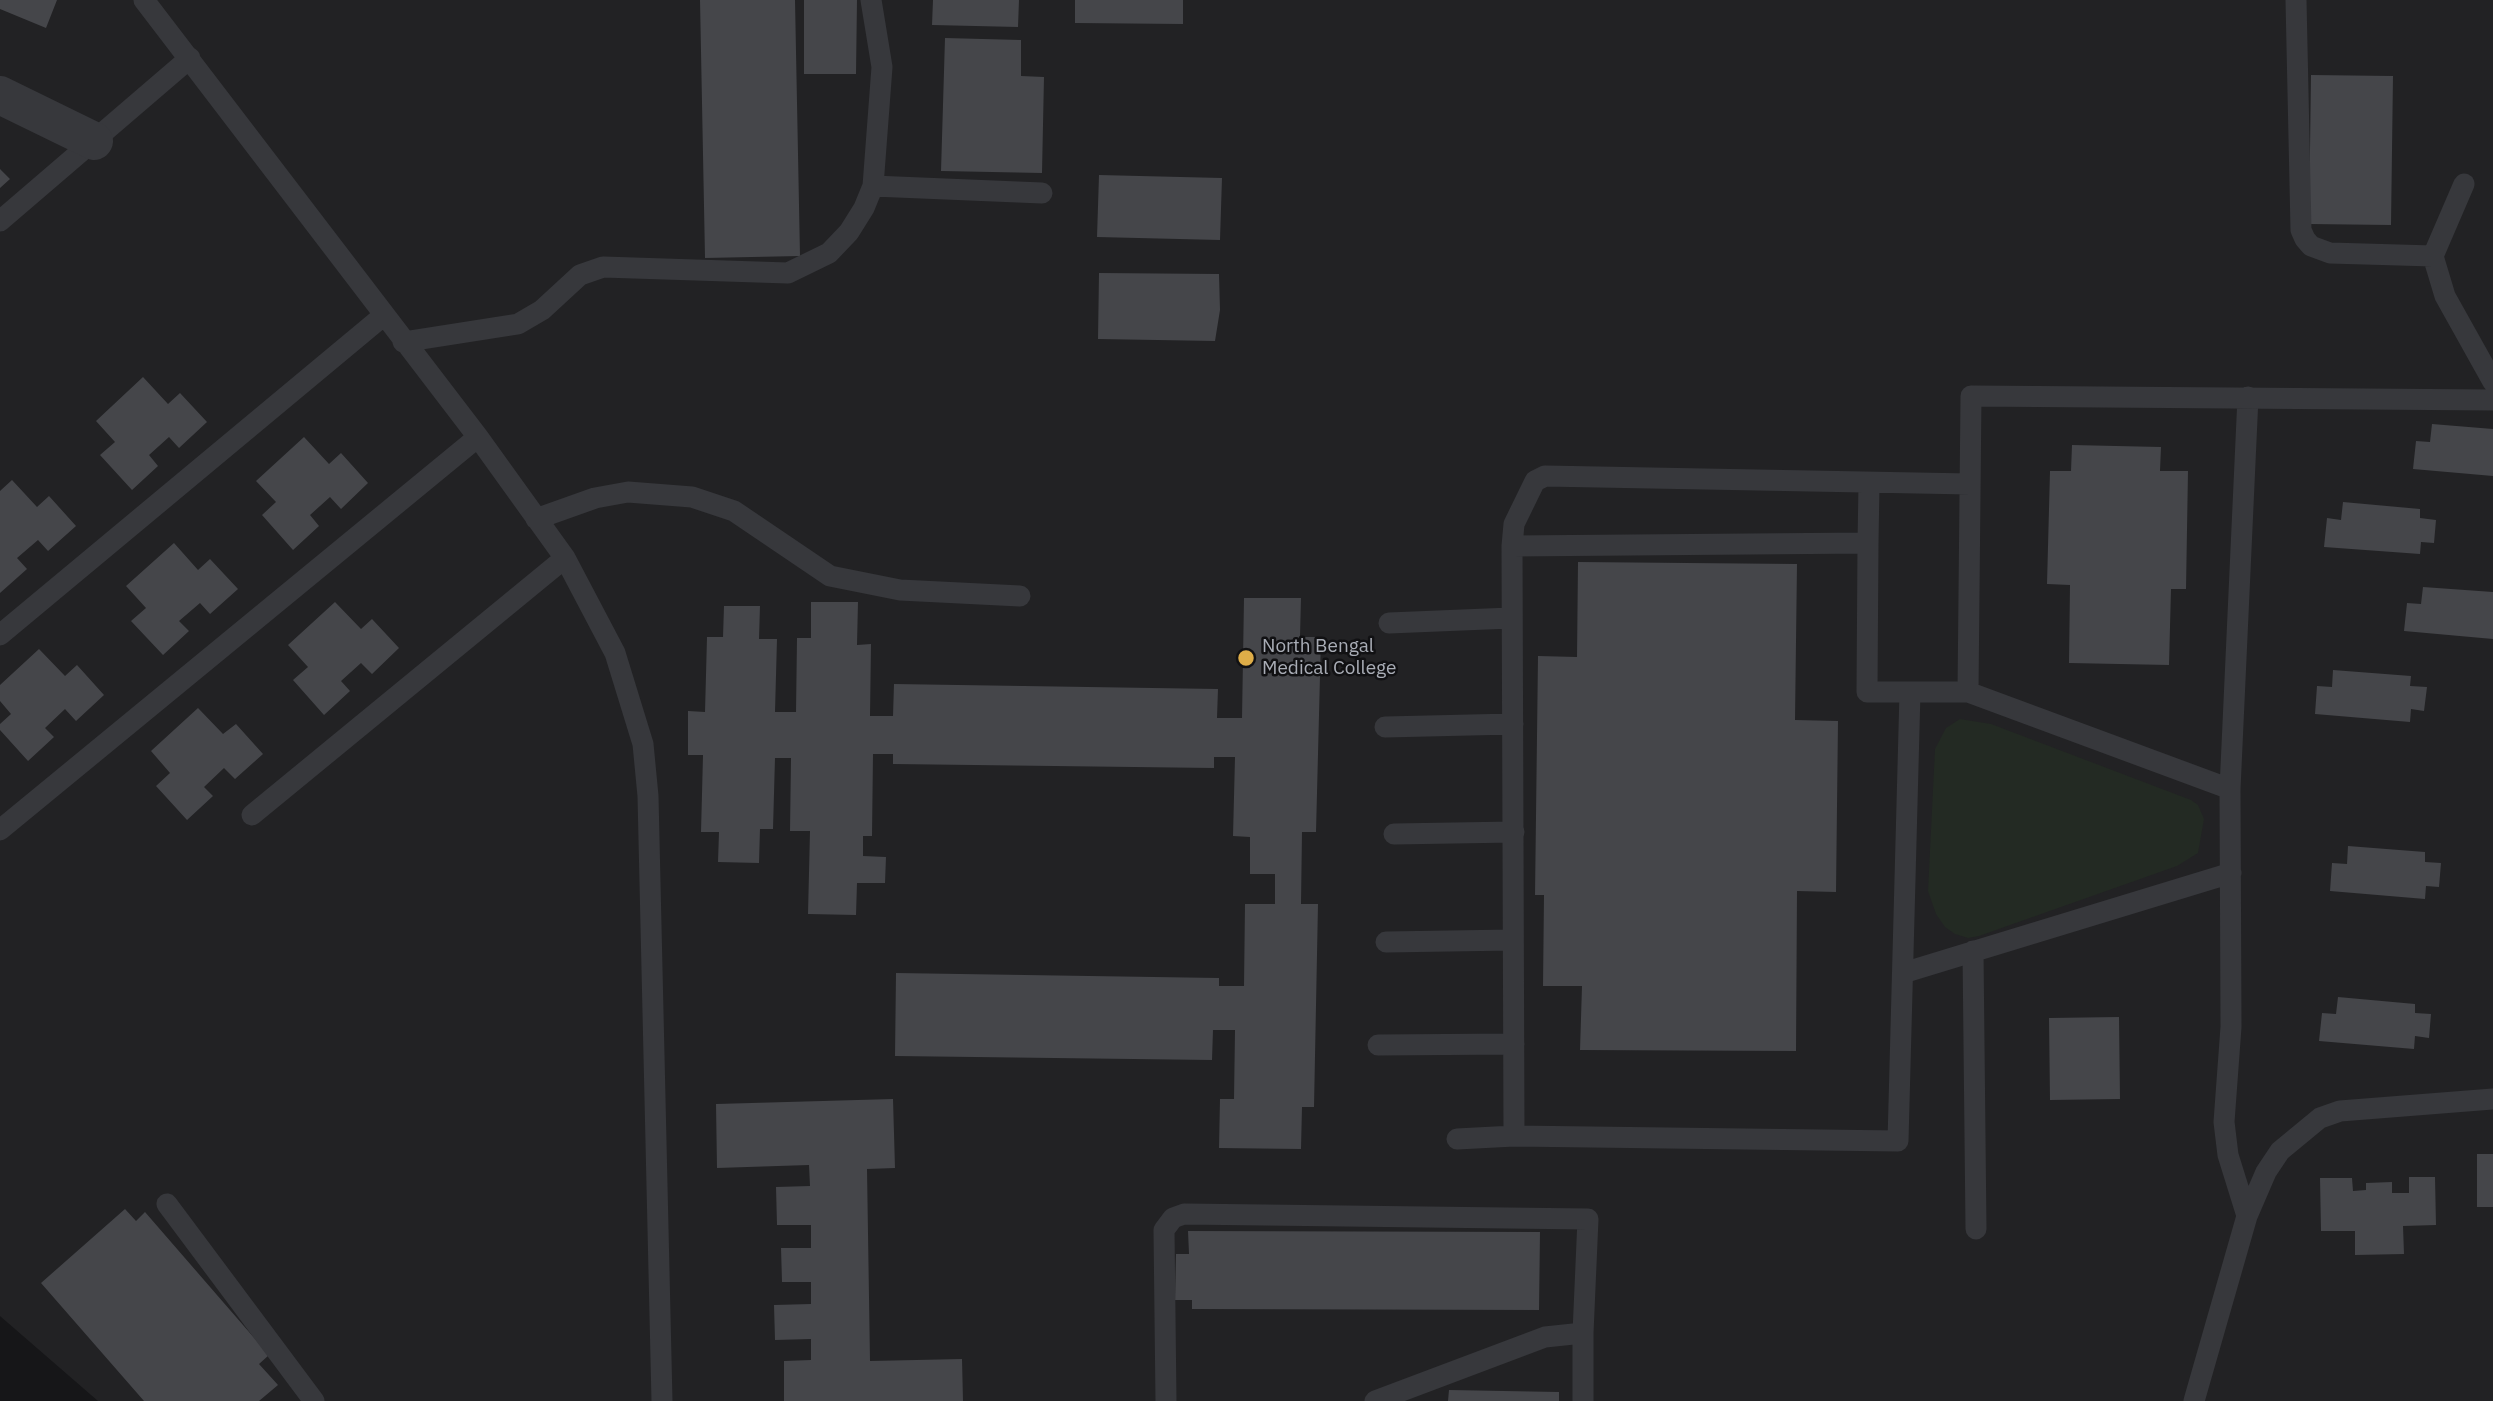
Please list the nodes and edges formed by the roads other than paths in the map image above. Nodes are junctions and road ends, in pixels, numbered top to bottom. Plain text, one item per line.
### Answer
1 (144, 0) edge
2 (871, 0) edge
3 (2295, 0) edge
4 (190, 58) junction
5 (0, 95) edge
6 (94, 141) junction
7 (2464, 184) dead end
8 (873, 186) junction
9 (1042, 194) dead end
10 (0, 221) edge
11 (2433, 256) junction
12 (383, 316) junction
13 (403, 342) junction
14 (2493, 382) edge
15 (2248, 397) junction
16 (2493, 400) edge
17 (478, 437) junction
18 (1868, 484) junction
19 (1970, 484) junction
20 (536, 519) junction
21 (1868, 543) junction
22 (1512, 545) junction
23 (565, 558) junction
24 (1020, 596) dead end
25 (1510, 618) junction
26 (1389, 623) dead end
27 (0, 635) edge
28 (1910, 692) junction
29 (1968, 692) junction
30 (1513, 724) junction
31 (1385, 727) dead end
32 (2230, 789) junction
33 (252, 815) dead end
34 (0, 830) edge
35 (1514, 832) junction
36 (1394, 834) dead end
37 (2231, 873) junction
38 (1513, 940) junction
39 (1386, 942) dead end
40 (1973, 951) junction
41 (1903, 973) junction
42 (1514, 1044) junction
43 (1378, 1045) dead end
44 (2493, 1099) edge
45 (1514, 1136) junction
46 (1457, 1139) dead end
47 (167, 1204) dead end
48 (2247, 1216) junction
49 (1976, 1229) dead end
50 (1583, 1333) junction
51 (314, 1401) edge
52 (662, 1401) edge
53 (1166, 1401) edge
54 (1375, 1401) edge
55 (1583, 1401) edge
56 (2194, 1401) edge

1 - 4 lane
2 - 8 lane
3 - 11 lane
4 - 6 lane
4 - 12 lane
5 - 6 street
6 - 10 lane
7 - 11 lane
8 - 9 lane
8 - 13 lane
11 - 14 lane
12 - 13 lane
12 - 27 lane
13 - 17 lane
15 - 16 lane
15 - 19 lane
15 - 32 lane
17 - 20 lane
17 - 34 lane
18 - 19 lane
18 - 21 lane
18 - 22 lane
19 - 29 lane
20 - 23 lane
20 - 24 lane
21 - 22 lane
21 - 28 lane
22 - 25 lane
23 - 33 lane
23 - 52 lane
25 - 26 lane
25 - 30 lane
28 - 29 lane
28 - 41 lane
29 - 32 lane
30 - 31 lane
30 - 35 lane
32 - 37 lane
35 - 36 lane
35 - 38 lane
37 - 40 lane
37 - 48 lane
38 - 39 lane
38 - 42 lane
40 - 41 lane
40 - 49 lane
41 - 45 lane
42 - 43 lane
42 - 45 lane
44 - 48 lane
45 - 46 lane
47 - 51 lane
48 - 56 lane
50 - 53 lane
50 - 54 lane
50 - 55 lane

